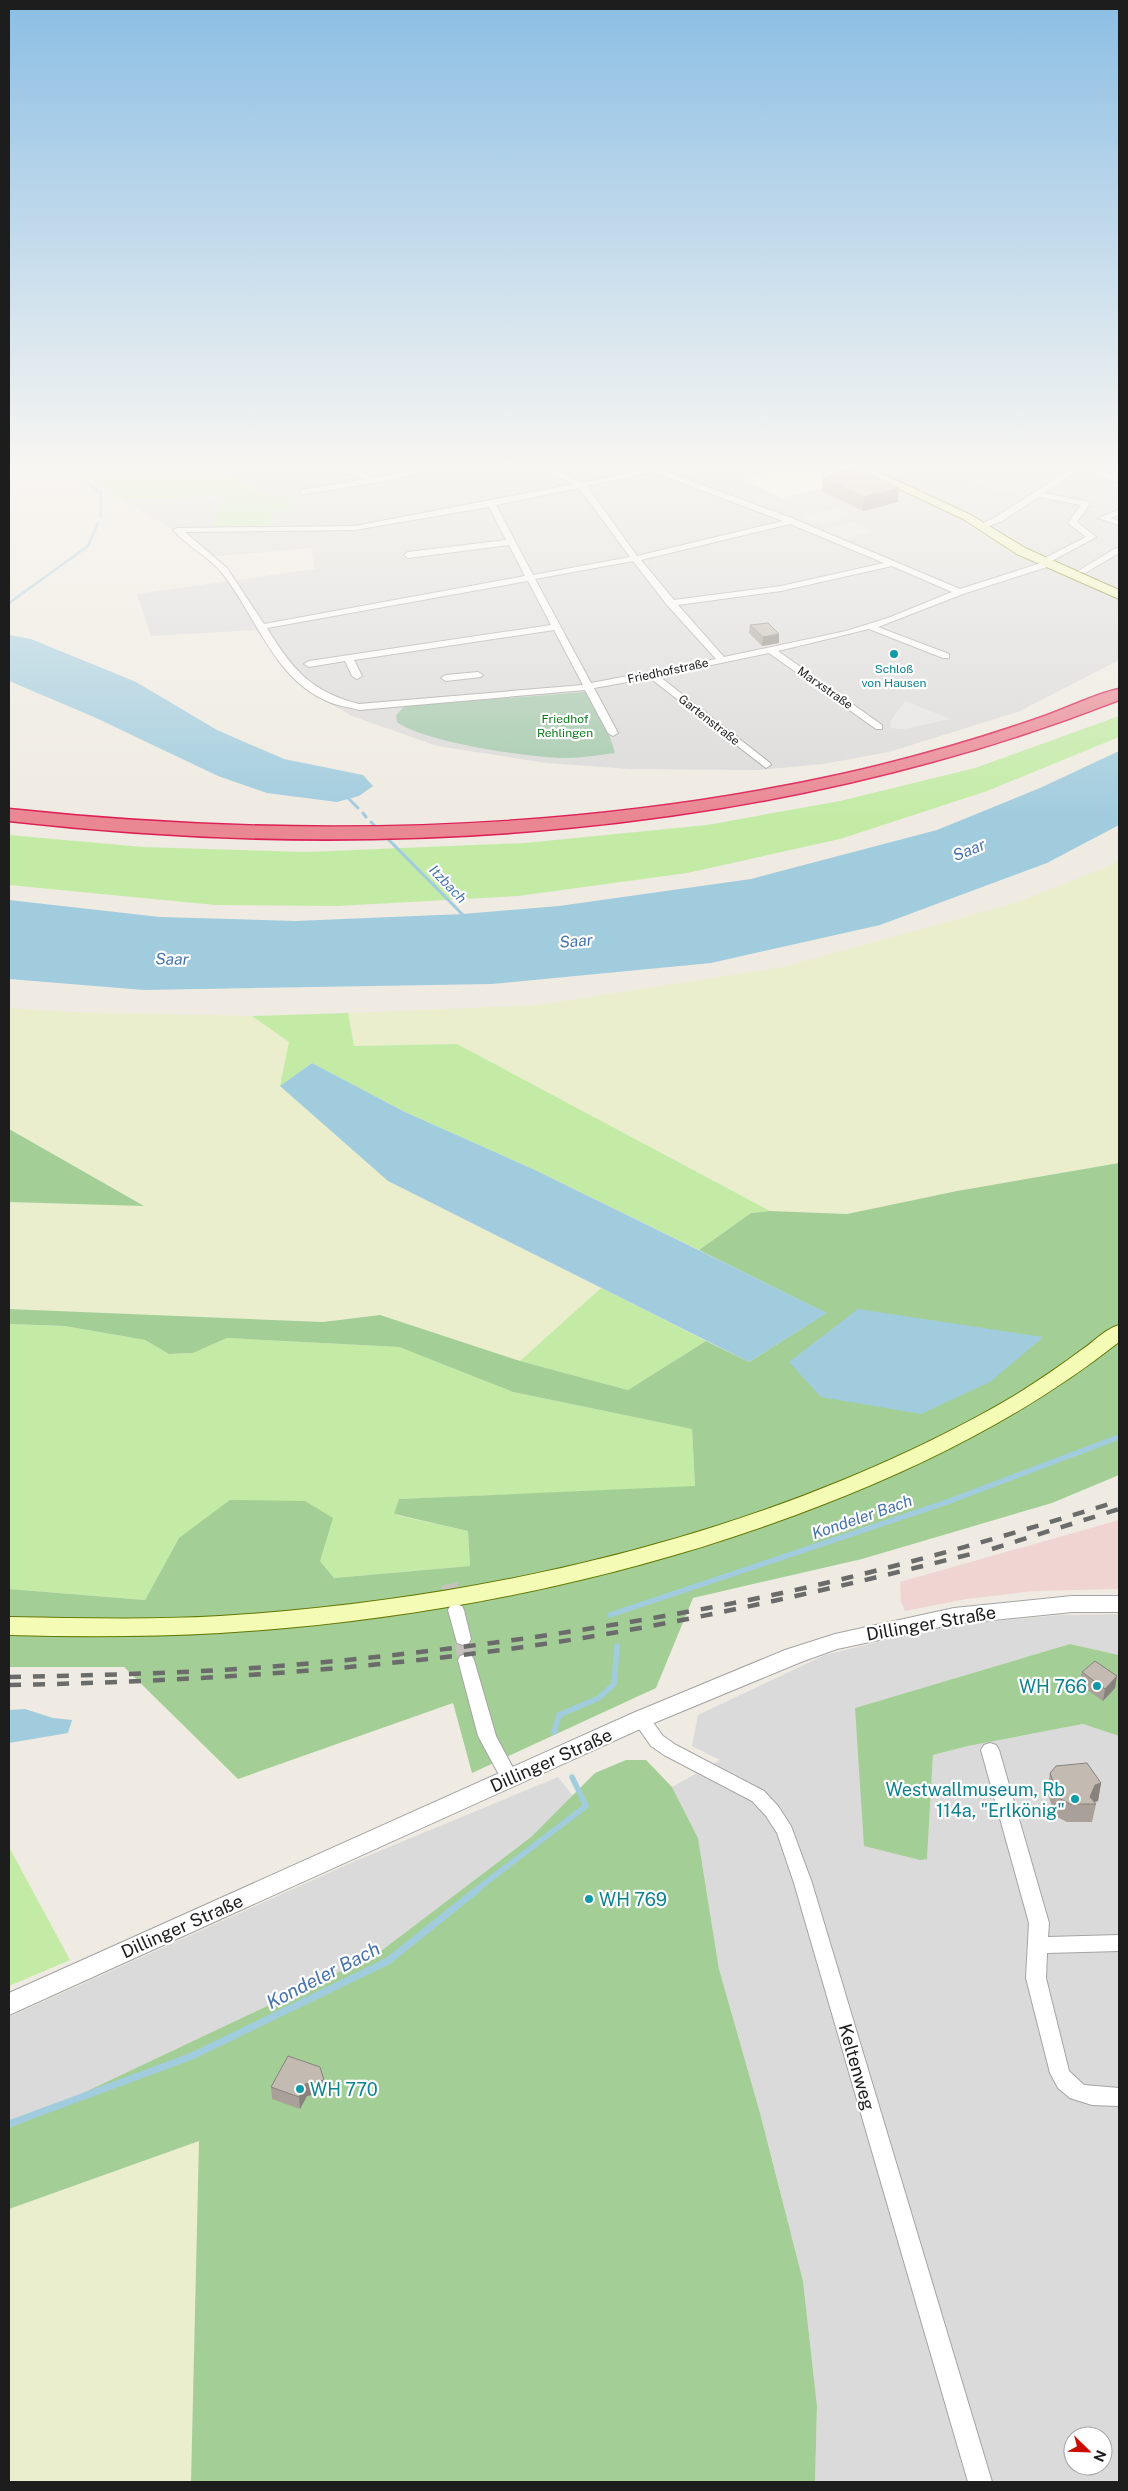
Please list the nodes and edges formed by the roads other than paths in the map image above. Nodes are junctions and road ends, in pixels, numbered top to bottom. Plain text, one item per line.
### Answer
1 (233, 584) edge
2 (492, 584) edge
3 (535, 584) edge
4 (655, 584) edge
5 (800, 584) edge
6 (941, 584) edge
7 (983, 584) edge
8 (1098, 584) edge
9 (960, 592) junction
10 (1119, 595) edge
11 (670, 603) junction
12 (260, 627) junction
13 (556, 627) junction
14 (871, 627) junction
15 (771, 650) junction
16 (946, 656) dead end
17 (348, 658) junction
18 (722, 660) junction
19 (309, 664) dead end
20 (478, 675) dead end
21 (652, 675) junction
22 (357, 676) dead end
23 (587, 688) junction
24 (1119, 694) edge
25 (462, 700) junction
26 (1119, 706) edge
27 (879, 726) dead end
28 (613, 733) dead end
29 (766, 765) dead end
30 (9, 815) edge
31 (9, 825) edge
32 (1119, 1332) edge
33 (1119, 1604) edge
34 (456, 1610) tunnel mouth
35 (9, 1626) edge
36 (463, 1640) tunnel mouth
37 (466, 1660) tunnel mouth
38 (641, 1719) junction
39 (990, 1750) dead end
40 (510, 1779) junction
41 (1119, 1943) edge
42 (1040, 1945) junction
43 (9, 2004) edge
44 (1119, 2097) edge
45 (980, 2482) edge

1 - 12 street, Friedhofstraße
2 - 12 street
3 - 13 street
4 - 11 street
5 - 11 street
6 - 9 street
7 - 9 street, Friedhofstraße
8 - 10 main road
9 - 14 street, Friedhofstraße
11 - 18 street
12 - 25 street, Friedhofstraße
13 - 17 street
13 - 23 street
14 - 15 street, Friedhofstraße
14 - 16 street
15 - 18 street, Friedhofstraße
15 - 27 street, Marxstraße
17 - 19 street
17 - 22 street
18 - 21 street, Friedhofstraße
20 - 25 street
21 - 23 street, Friedhofstraße
21 - 29 street, Gartenstraße
23 - 25 street, Friedhofstraße
23 - 28 street
24 - 30 highway
26 - 31 highway
32 - 35 main road
33 - 38 street, Dillinger Straße
34 - 36 street
37 - 40 street
38 - 40 street, Dillinger Straße
38 - 45 street, Keltenweg
39 - 42 street
40 - 43 street, Dillinger Straße
41 - 42 street
42 - 44 street

